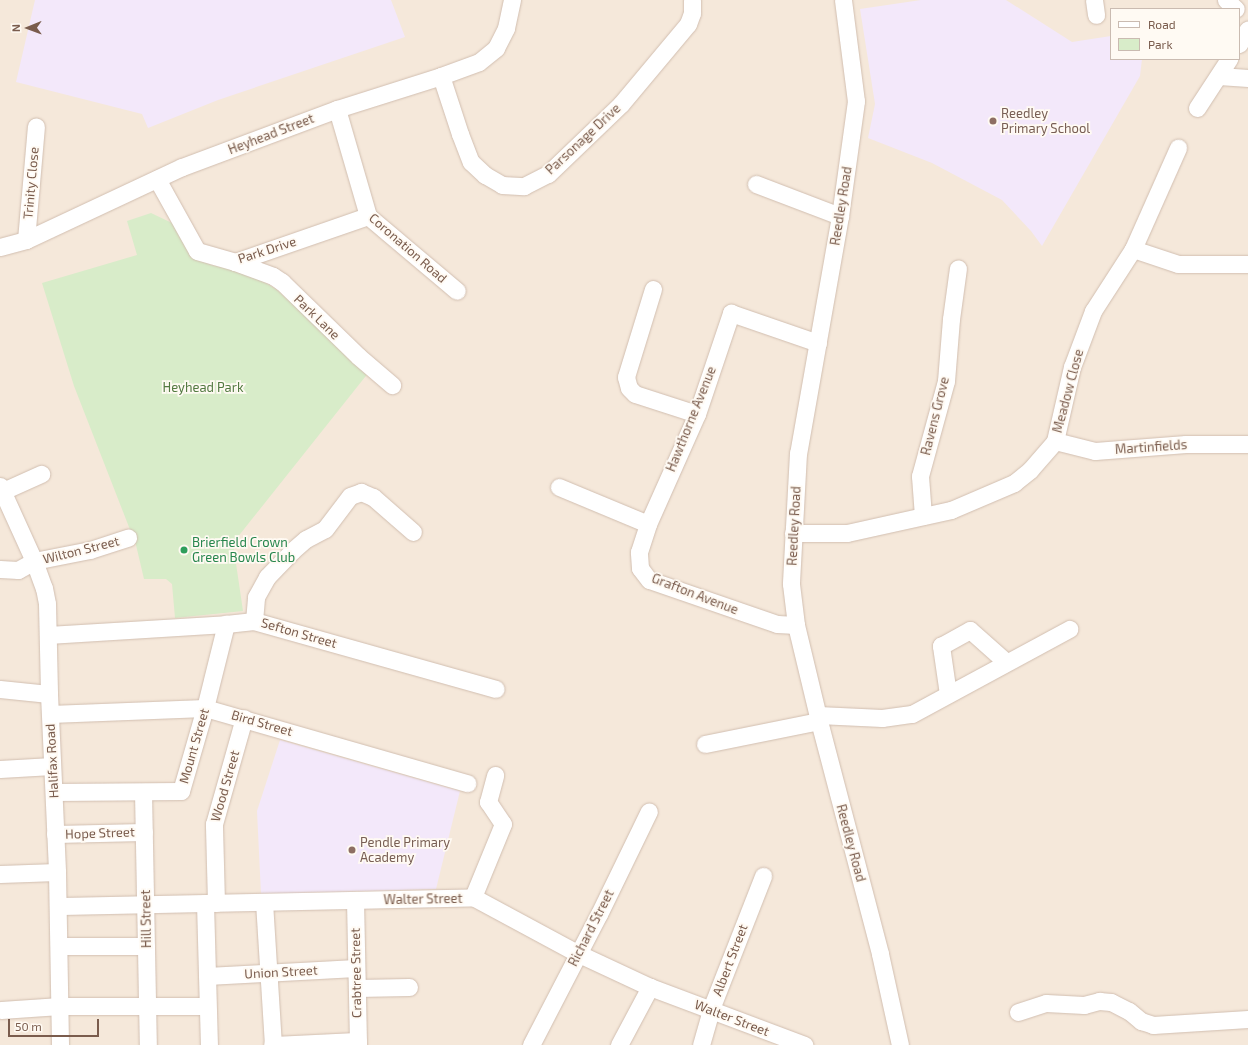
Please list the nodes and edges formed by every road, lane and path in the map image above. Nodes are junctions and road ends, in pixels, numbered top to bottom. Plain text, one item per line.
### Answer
1 (512, 0) edge
2 (692, 0) edge
3 (843, 0) edge
4 (1226, 0) edge
5 (1235, 8) edge
6 (1240, 13) edge
7 (1248, 20) edge
8 (1248, 29) edge
9 (1240, 42) edge
10 (1229, 60) edge
11 (441, 76) junction
12 (1219, 76) junction
13 (1248, 78) edge
14 (1197, 108) dead end
15 (337, 109) junction
16 (36, 126) dead end
17 (1178, 148) dead end
18 (157, 179) junction
19 (756, 184) dead end
20 (368, 216) junction
21 (840, 216) junction
22 (26, 240) junction
23 (0, 247) edge
24 (1133, 249) junction
25 (235, 262) junction
26 (1248, 264) edge
27 (958, 268) dead end
28 (653, 289) dead end
29 (458, 291) dead end
30 (818, 343) junction
31 (392, 385) dead end
32 (697, 414) junction
33 (1055, 441) junction
34 (1248, 444) edge
35 (41, 474) dead end
36 (559, 487) dead end
37 (1, 489) edge
38 (923, 516) junction
39 (648, 524) junction
40 (413, 532) dead end
41 (793, 533) junction
42 (128, 538) dead end
43 (34, 561) junction
44 (0, 569) edge
45 (254, 621) junction
46 (226, 624) junction
47 (796, 625) junction
48 (1068, 629) dead end
49 (48, 635) junction
50 (1006, 662) junction
51 (0, 689) edge
52 (496, 689) dead end
53 (49, 694) junction
54 (948, 694) junction
55 (205, 708) junction
56 (50, 714) junction
57 (244, 718) junction
58 (818, 718) junction
59 (705, 744) dead end
60 (52, 766) junction
61 (0, 768) edge
62 (495, 775) dead end
63 (468, 783) dead end
64 (54, 792) junction
65 (143, 792) junction
66 (649, 811) dead end
67 (144, 832) junction
68 (56, 834) junction
69 (57, 872) junction
70 (0, 874) edge
71 (763, 876) dead end
72 (474, 898) junction
73 (355, 900) junction
74 (264, 902) junction
75 (211, 903) junction
76 (145, 904) junction
77 (58, 906) junction
78 (59, 946) junction
79 (146, 946) junction
80 (578, 953) junction
81 (356, 968) junction
82 (269, 972) junction
83 (207, 976) junction
84 (409, 987) dead end
85 (650, 987) junction
86 (357, 988) junction
87 (60, 1006) junction
88 (147, 1006) junction
89 (207, 1006) junction
90 (711, 1009) junction
91 (1, 1010) dead end
92 (1018, 1012) dead end
93 (1248, 1019) edge
94 (358, 1043) edge
95 (799, 1044) edge
96 (60, 1045) edge
97 (148, 1045) edge
98 (209, 1045) edge
99 (273, 1045) edge
100 (531, 1045) edge
101 (619, 1045) edge
102 (701, 1045) edge
103 (900, 1045) edge

1 - 11 street, Heyhead Street
2 - 11 street, Parsonage Drive
3 - 21 street, Reedley Road
4 - 5 street
6 - 7 street
8 - 9 street
10 - 12 street
11 - 15 street, Heyhead Street
12 - 13 street
12 - 14 street
15 - 18 street, Heyhead Street
15 - 20 street, Coronation Road
16 - 22 street, Trinity Close
17 - 24 street, Meadow Close
18 - 22 street, Heyhead Street
18 - 25 street, Park Drive
19 - 21 street
20 - 25 street, Park Drive
20 - 29 street, Coronation Road
21 - 30 street, Reedley Road
22 - 23 street, Heyhead Street
24 - 26 street
24 - 33 street, Meadow Close
25 - 31 street, Park Lane
27 - 38 street, Ravens Grove
28 - 32 street
30 - 32 street, Hawthorne Avenue
30 - 41 street, Reedley Road
32 - 39 street, Hawthorne Avenue
33 - 34 street, Martinfields
33 - 38 street, Meadow Close
35 - 37 street
36 - 39 street
37 - 43 street, Halifax Road
38 - 41 street, Meadow Close
39 - 47 street, Grafton Avenue
40 - 45 street
41 - 47 street, Reedley Road
42 - 43 street, Wilton Street
43 - 44 street, Wilton Street
43 - 49 street, Halifax Road
45 - 46 street, Sefton Street
45 - 52 street, Sefton Street
46 - 49 street, Sefton Street
46 - 55 street, Mount Street
47 - 58 street, Reedley Road
48 - 50 street
49 - 53 street, Halifax Road
50 - 54 street
50 - 54 street
51 - 53 street
53 - 56 street, Halifax Road
54 - 58 street
55 - 56 street, Bird Street
55 - 57 street, Bird Street
55 - 65 street, Mount Street
56 - 60 street, Halifax Road
57 - 63 street, Bird Street
57 - 75 street, Wood Street
58 - 59 street
58 - 103 street, Reedley Road
60 - 61 street
60 - 64 street, Halifax Road
62 - 72 street
64 - 65 street, Mount Street
64 - 68 street, Halifax Road
65 - 67 street, Hill Street
66 - 80 street, Richard Street
67 - 68 street, Hope Street
67 - 76 street, Hill Street
68 - 69 street, Halifax Road
69 - 70 street
69 - 77 street, Halifax Road
71 - 90 street, Albert Street
72 - 73 street, Walter Street
72 - 80 street, Walter Street
73 - 74 street, Walter Street
73 - 81 street, Crabtree Street
74 - 75 street, Walter Street
74 - 82 street
75 - 76 street, Walter Street
75 - 83 street, Wood Street
76 - 77 street, Walter Street
76 - 79 street, Hill Street
77 - 78 street, Halifax Road
78 - 79 street
78 - 87 street, Halifax Road
79 - 88 street, Hill Street
80 - 85 street, Walter Street
80 - 100 street, Richard Street
81 - 82 street, Union Street
81 - 86 street, Crabtree Street
82 - 83 street, Union Street
82 - 99 street
83 - 89 street, Wood Street
84 - 86 street
85 - 90 street, Walter Street
85 - 101 street
86 - 94 street, Crabtree Street
87 - 88 street
87 - 91 street
87 - 96 street, Halifax Road
88 - 89 street
88 - 97 street, Hill Street
89 - 98 street, Wood Street
90 - 95 street, Walter Street
90 - 102 street, Albert Street
92 - 93 street
94 - 99 street

